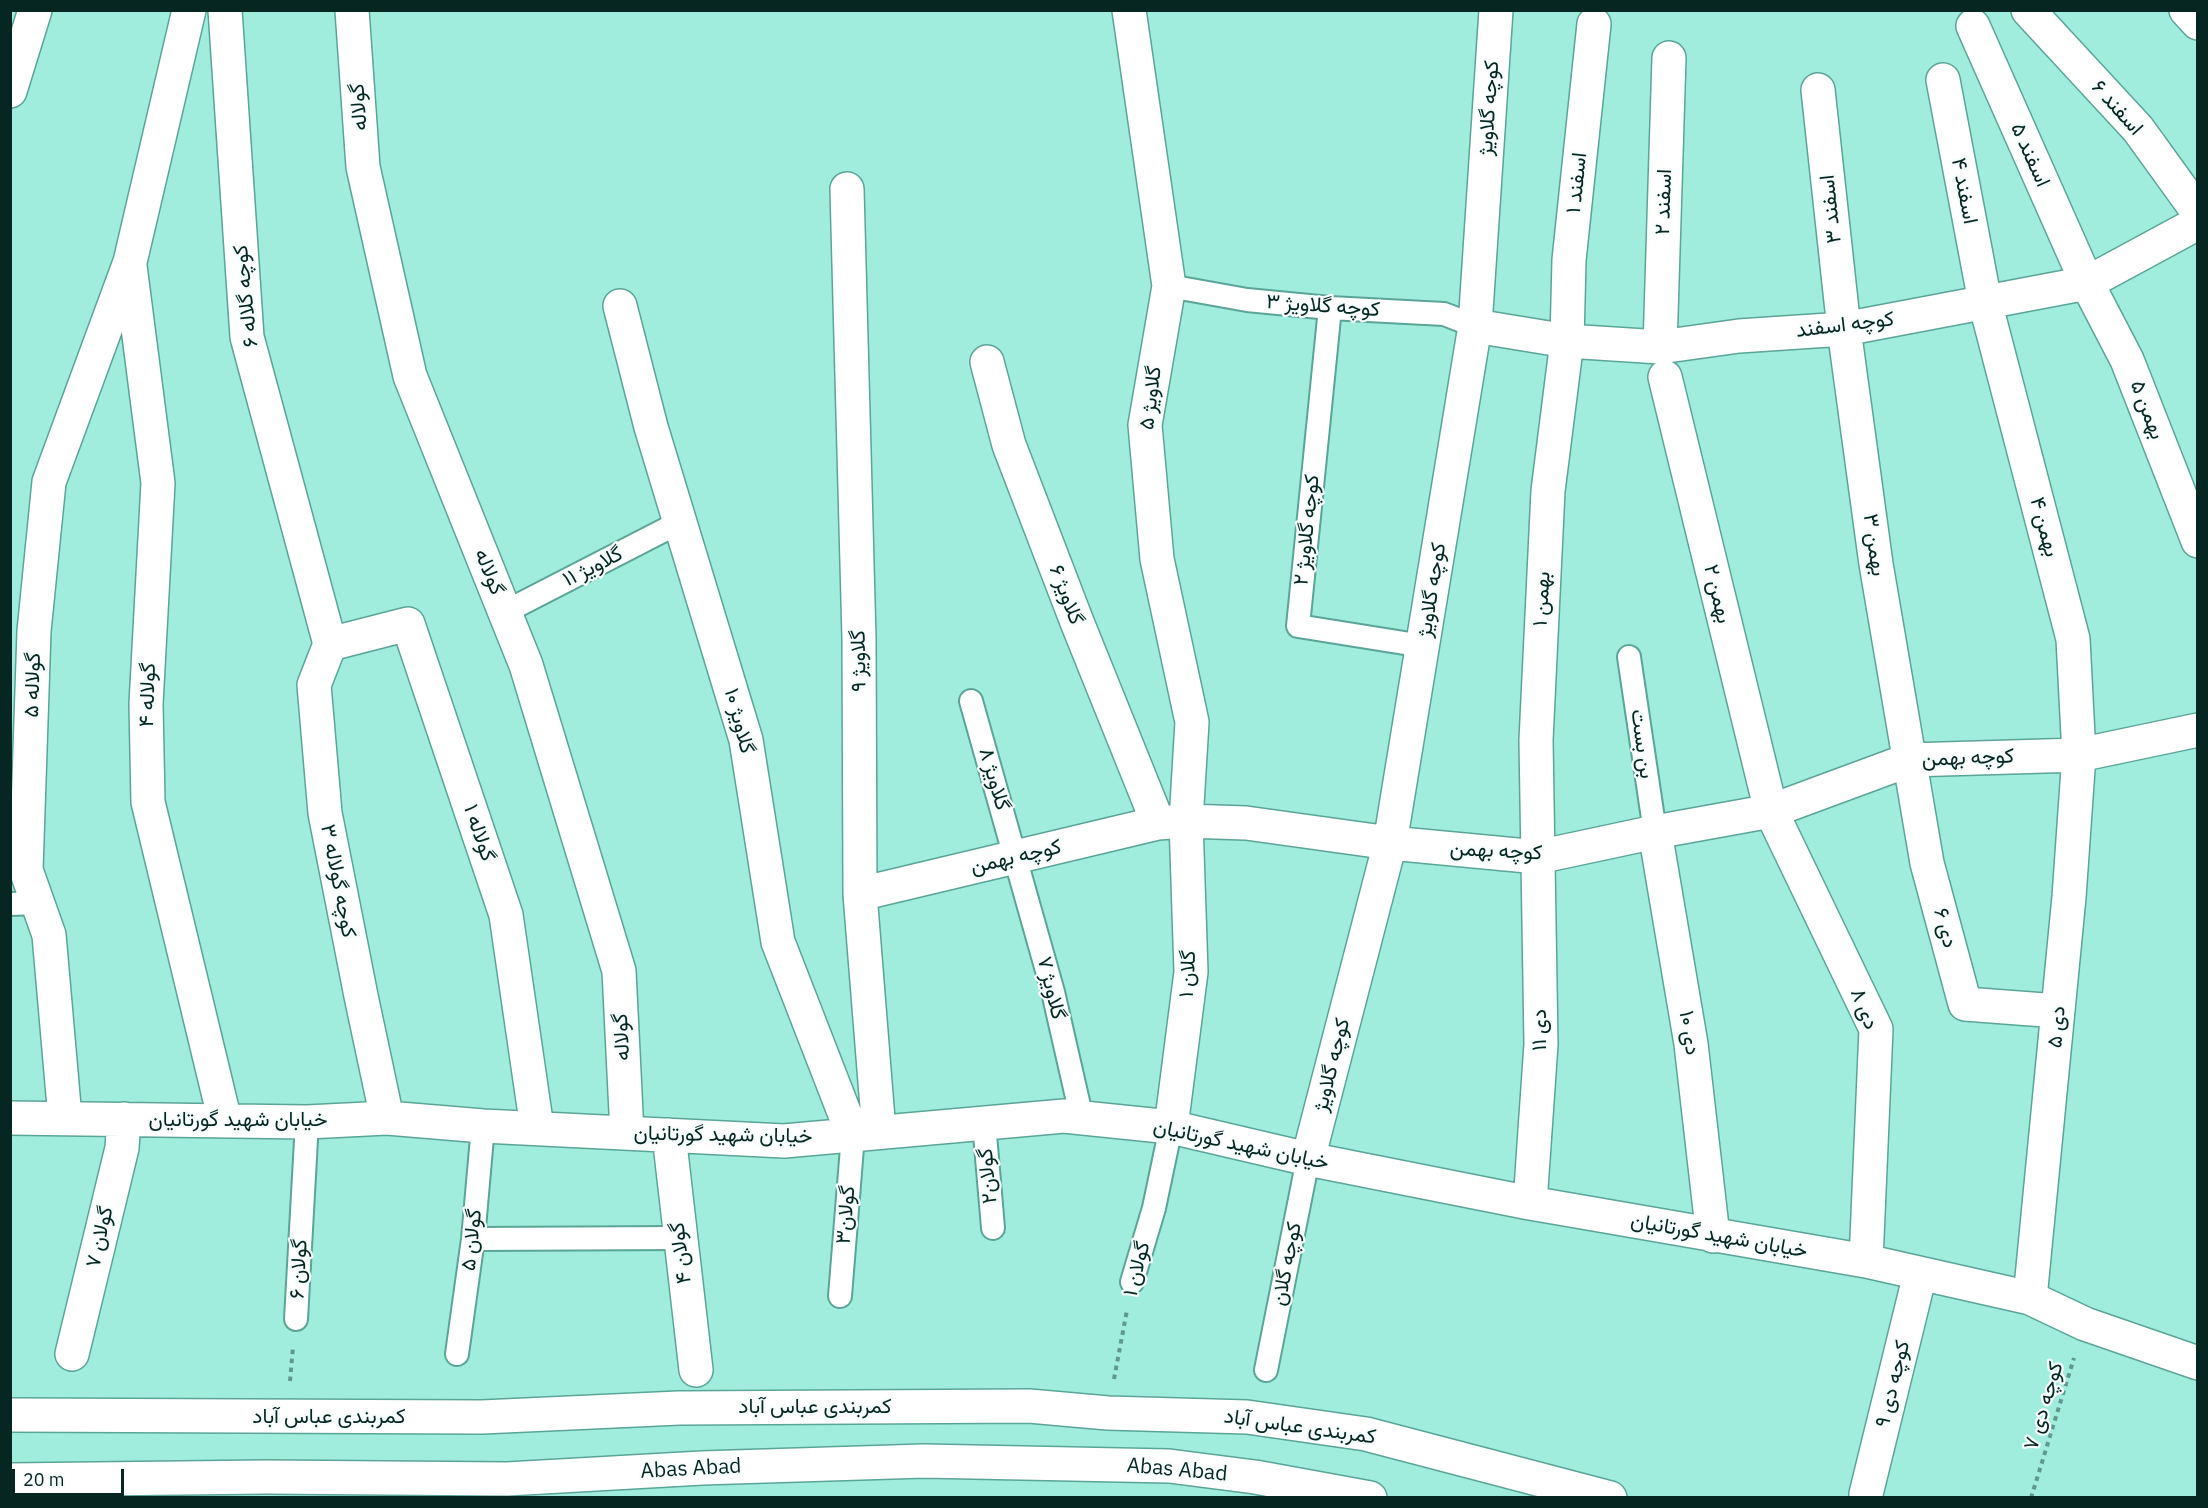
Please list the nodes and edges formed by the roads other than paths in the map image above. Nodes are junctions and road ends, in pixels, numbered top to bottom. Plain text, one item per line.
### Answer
1 (35, 10) edge
2 (189, 10) edge
3 (225, 10) edge
4 (352, 10) edge
5 (1129, 10) edge
6 (1496, 10) edge
7 (2028, 10) edge
8 (2186, 10) edge
9 (2198, 23) edge
10 (1594, 24) dead end
11 (1973, 26) dead end
12 (1668, 58) dead end
13 (1942, 80) dead end
14 (1818, 90) dead end
15 (10, 91) edge
16 (847, 189) dead end
17 (2198, 212) edge
18 (2198, 223) edge
19 (130, 262) junction
20 (2087, 283) junction
21 (1169, 286) junction
22 (1985, 302) junction
23 (620, 306) dead end
24 (1330, 308) junction
25 (1475, 326) junction
26 (1844, 329) junction
27 (1567, 341) junction
28 (987, 362) dead end
29 (1663, 362) junction
30 (680, 522) junction
31 (2198, 541) edge
32 (505, 612) junction
33 (330, 644) junction
34 (1423, 645) junction
35 (1629, 657) dead end
36 (971, 701) dead end
37 (2198, 730) edge
38 (2079, 755) junction
39 (1910, 760) junction
40 (1771, 811) junction
41 (1172, 822) junction
42 (1654, 832) junction
43 (1390, 843) junction
44 (1016, 857) junction
45 (1538, 857) junction
46 (860, 894) junction
47 (24, 904) edge
48 (2058, 1011) junction
49 (10, 1118) edge
50 (65, 1118) junction
51 (387, 1118) junction
52 (124, 1119) junction
53 (1082, 1119) junction
54 (225, 1120) junction
55 (307, 1122) junction
56 (984, 1123) junction
57 (483, 1126) junction
58 (1171, 1127) junction
59 (537, 1128) junction
60 (627, 1133) junction
61 (866, 1133) junction
62 (669, 1135) junction
63 (1308, 1159) junction
64 (1530, 1203) junction
65 (993, 1228) dead end
66 (1713, 1236) junction
67 (679, 1238) junction
68 (473, 1239) junction
69 (1866, 1261) junction
70 (1920, 1274) junction
71 (1132, 1282) road end
72 (840, 1296) dead end
73 (2030, 1298) junction
74 (296, 1319) road end
75 (72, 1354) dead end
76 (458, 1354) dead end
77 (2198, 1363) edge
78 (696, 1370) dead end
79 (1266, 1370) dead end
80 (10, 1415) edge
81 (10, 1480) edge
82 (505, 1488) edge
83 (1866, 1494) dead end
84 (1370, 1497) edge
85 (1610, 1497) edge

1 - 15 street
2 - 19 street
3 - 33 street, کوچه گلاله ۶
4 - 32 street, گولاله
5 - 21 street, گلاویژ ۵
6 - 25 street, کوچه گلاویژ
7 - 17 street, اسفند ۶
8 - 9 street
10 - 27 street, اسفند ۱
11 - 20 street, اسفند ۵
12 - 29 street, اسفند ۲
13 - 22 street, اسفند ۴
14 - 26 street, اسفند ۳
16 - 46 street, گلاویژ ۹
18 - 20 street, کوچه اسفند
19 - 47 street, گولاله ۵
19 - 54 street, گولاله ۴
20 - 22 street, کوچه اسفند
20 - 31 street, بهمن ۵
21 - 24 lane, کوچه گلاویژ ۳
21 - 41 street, گلاویژ ۵
22 - 26 street, کوچه اسفند
22 - 38 street, بهمن ۴
23 - 30 street, گلاویژ ۱۰
24 - 25 lane, کوچه گلاویژ ۳
24 - 34 lane, کوچه گلاویژ ۲
25 - 27 street, کوچه اسفند
25 - 34 street, کوچه گلاویژ
26 - 29 street, کوچه اسفند
26 - 39 street, بهمن ۳
27 - 29 street, کوچه اسفند
27 - 45 street, بهمن ۱
28 - 41 street, گلاویژ ۶
29 - 40 street, بهمن ۲
30 - 32 lane, گلاویژ ۱۱
30 - 61 street, گلاویژ ۱۰
32 - 60 street, گولاله
33 - 51 street, کوچه گولاله ۳
33 - 59 street, گولاله ۱
34 - 43 street, کوچه گلاویژ
35 - 42 lane, بن بست
36 - 44 lane, گلاویژ ۸
37 - 38 street, کوچه بهمن
38 - 39 street, کوچه بهمن
38 - 48 street, دی ۵
39 - 40 street, کوچه بهمن
39 - 48 street, دی ۶
40 - 42 street, کوچه بهمن
40 - 69 street, دی ۸
41 - 43 street, کوچه بهمن
41 - 44 street, کوچه بهمن
41 - 58 street, گلان ۱
42 - 45 street, کوچه بهمن
42 - 66 street, دی ۱۰
43 - 45 street, کوچه بهمن
43 - 63 street, کوچه گلاویژ
44 - 46 street, کوچه بهمن
44 - 53 lane, گلاویژ ۷
45 - 64 street, دی ۱۱
46 - 61 street, گلاویژ ۹
47 - 50 street, گولاله ۵
48 - 73 street, دی ۵
49 - 50 street, خیابان شهید گورتانیان
50 - 52 street, خیابان شهید گورتانیان
51 - 55 street, خیابان شهید گورتانیان
51 - 57 street, خیابان شهید گورتانیان
52 - 54 street, خیابان شهید گورتانیان
52 - 75 street, گولان ۷
53 - 56 street, خیابان شهید گورتانیان
53 - 58 street, خیابان شهید گورتانیان
54 - 55 street, خیابان شهید گورتانیان
55 - 74 lane, گولان ۶
56 - 61 street, خیابان شهید گورتانیان
56 - 65 lane, گولان۲
57 - 59 street, خیابان شهید گورتانیان
57 - 68 lane, گولان ۵
58 - 63 street, خیابان شهید گورتانیان
58 - 71 lane, گولان ۱
59 - 60 street, خیابان شهید گورتانیان
60 - 62 street, خیابان شهید گورتانیان
61 - 62 street, خیابان شهید گورتانیان
61 - 72 lane, گولان۳
62 - 67 street, گولان ۴
63 - 64 street, خیابان شهید گورتانیان
63 - 79 lane, کوچه گلان
64 - 66 street, خیابان شهید گورتانیان
66 - 69 street, خیابان شهید گورتانیان
67 - 68 lane
67 - 78 street, گولان ۴
68 - 76 lane, گولان ۵
69 - 70 street, خیابان شهید گورتانیان
70 - 73 street, خیابان شهید گورتانیان
70 - 83 street, کوچه دی ۹
73 - 77 street, خیابان شهید گورتانیان
80 - 85 street, کمربندی عباس آباد
81 - 82 street, Abas Abad
82 - 84 street, Abas Abad

